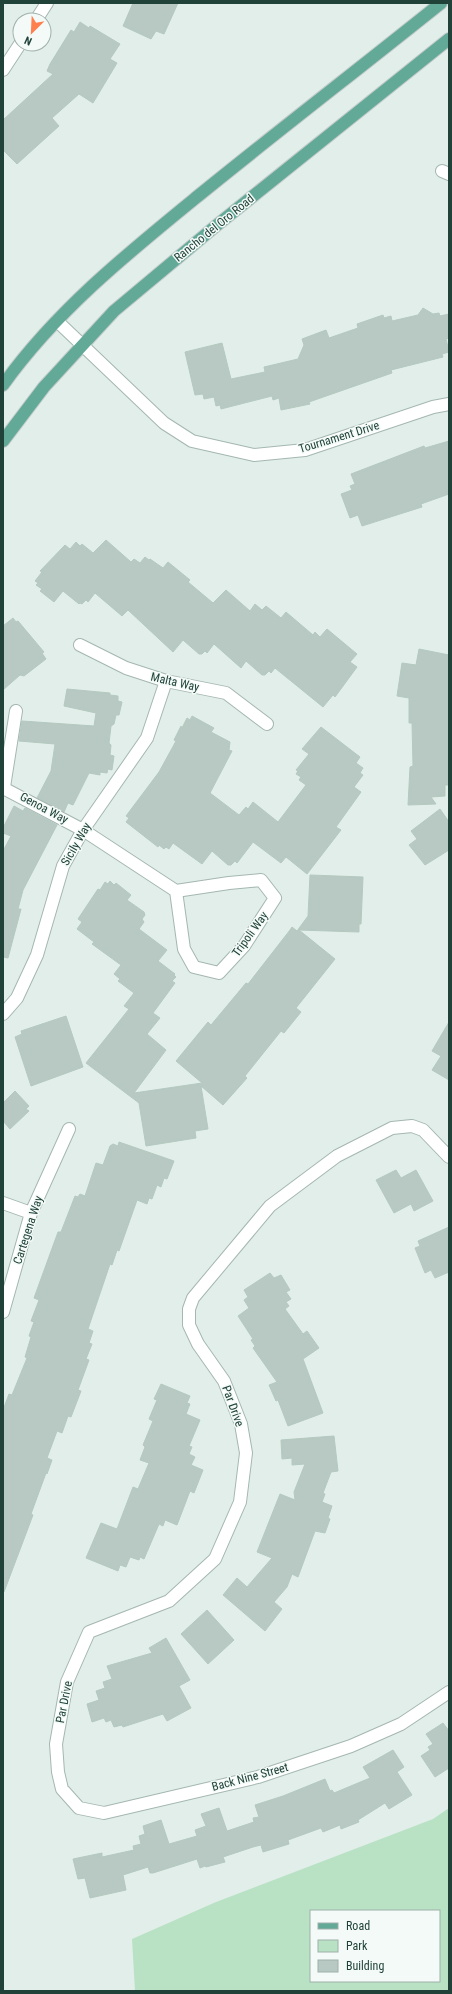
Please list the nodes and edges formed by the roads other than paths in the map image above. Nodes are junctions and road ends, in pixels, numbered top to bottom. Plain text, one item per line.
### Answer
1 (47, 3) edge
2 (441, 3) edge
3 (41, 12) edge
4 (449, 39) edge
5 (15, 52) edge
6 (3, 70) edge
7 (58, 321) junction
8 (83, 344) junction
9 (3, 385) edge
10 (449, 404) edge
11 (3, 440) edge
12 (80, 645) dead end
13 (166, 681) junction
14 (16, 712) dead end
15 (267, 724) dead end
16 (4, 787) edge
17 (83, 830) junction
18 (176, 892) junction
19 (3, 1014) edge
20 (69, 1129) dead end
21 (449, 1157) edge
22 (3, 1203) edge
23 (31, 1213) junction
24 (3, 1312) edge
25 (449, 1692) edge
26 (58, 1772) joint

1 - 3 street
2 - 7 main road
4 - 8 main road, Rancho del Oro Road
5 - 6 street
7 - 8 street, Tournament Drive
7 - 9 main road
8 - 10 street, Tournament Drive
8 - 11 main road, Rancho del Oro Road
12 - 13 street, Malta Way
13 - 15 street, Malta Way
13 - 17 street, Sicily Way
14 - 16 street, Genoa Way
16 - 17 street, Genoa Way
17 - 18 street
17 - 19 street, Sicily Way
18 - 18 street, Tripoli Way
20 - 23 street, Cartegena Way
21 - 26 street, Par Drive
22 - 23 street
23 - 24 street, Cartegena Way
25 - 26 street, Back Nine Street

